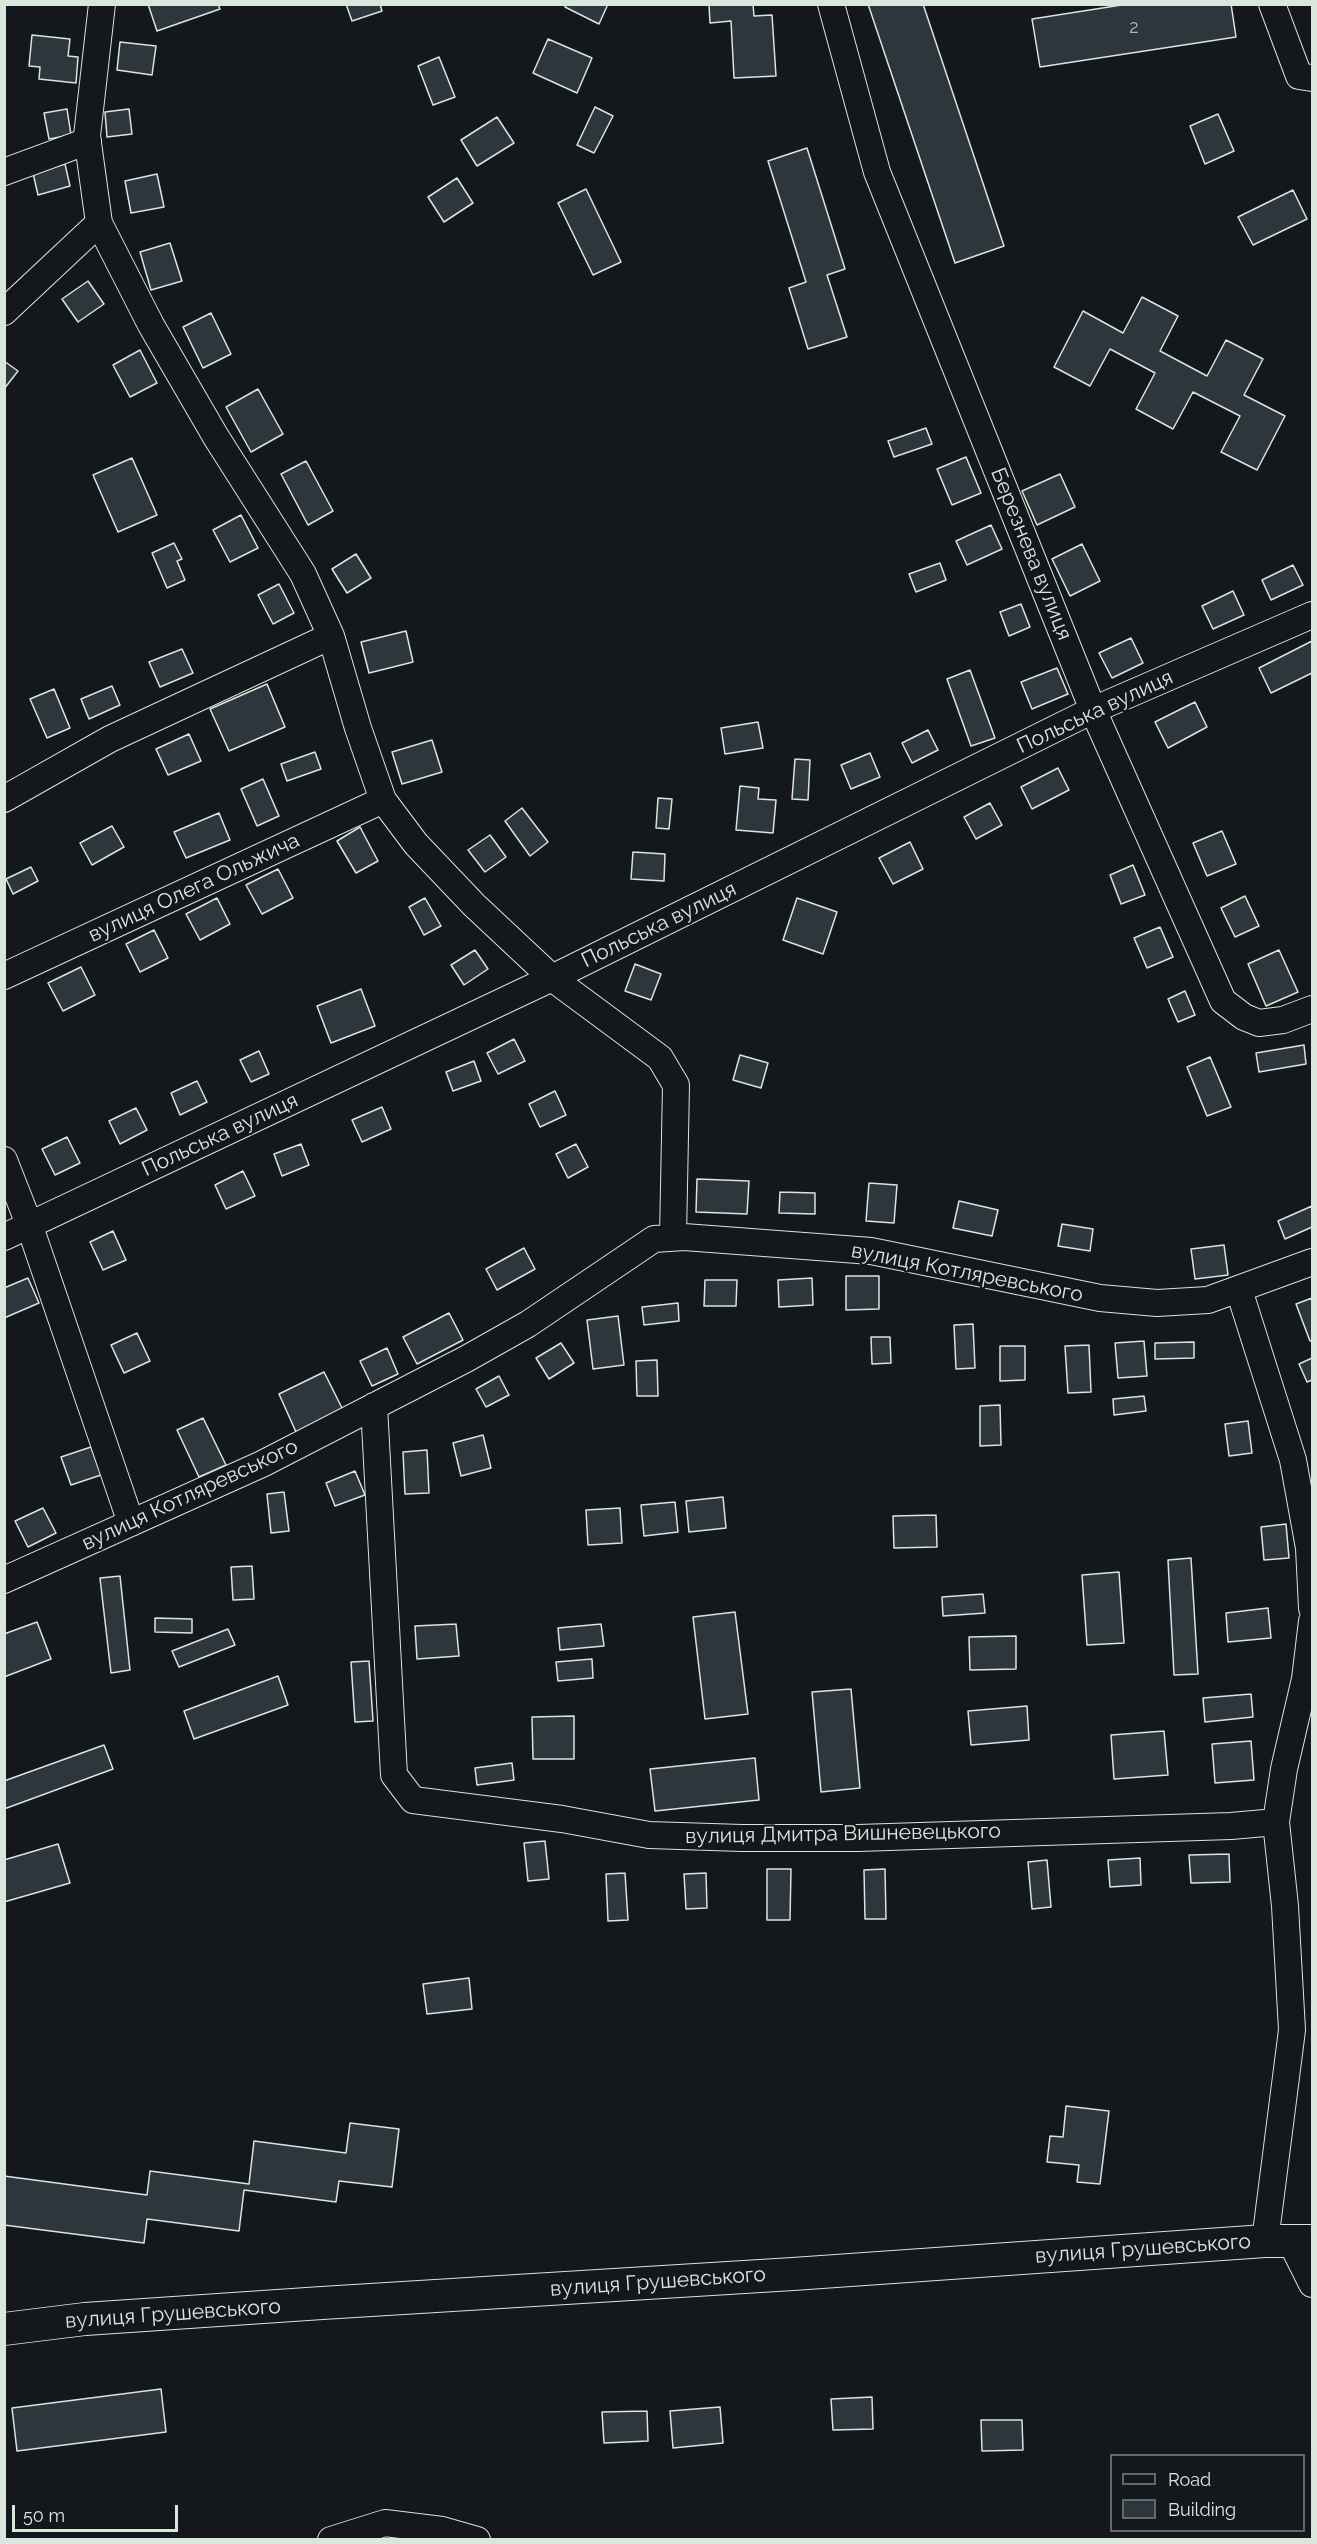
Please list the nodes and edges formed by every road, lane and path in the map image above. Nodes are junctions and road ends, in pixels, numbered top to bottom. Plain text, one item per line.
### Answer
1 (102, 4) edge
2 (831, 4) edge
3 (1272, 4) edge
4 (1312, 78) edge
5 (88, 141) junction
6 (4, 172) edge
7 (99, 223) junction
8 (5, 313) edge
9 (1312, 615) edge
10 (332, 636) junction
11 (1093, 710) junction
12 (4, 799) edge
13 (383, 800) junction
14 (4, 976) edge
15 (552, 978) junction
16 (1312, 1009) edge
17 (4, 1160) edge
18 (29, 1224) junction
19 (4, 1236) edge
20 (673, 1237) junction
21 (1312, 1262) edge
22 (1239, 1290) junction
23 (374, 1406) junction
24 (131, 1523) junction
25 (4, 1580) edge
26 (1312, 1608) edge
27 (1312, 1620) edge
28 (1276, 1822) junction
29 (1289, 2240) edge
30 (1312, 2284) edge
31 (4, 2329) edge
32 (331, 2540) edge
33 (477, 2540) edge

1 - 5 street
2 - 11 street, Березнева вулиця
3 - 4 street
5 - 6 street
5 - 7 street
7 - 8 street
7 - 10 street
9 - 11 street, Польська вулиця
10 - 12 street
10 - 13 street
11 - 15 street, Польська вулиця
11 - 16 street, Березнева вулиця
13 - 14 street, вулиця Олега Ольжича
13 - 15 street
15 - 18 street, Польська вулиця
15 - 20 street
17 - 18 street
18 - 19 street, Польська вулиця
18 - 24 street
20 - 22 street, вулиця Котляревського
20 - 23 street, вулиця Котляревського
21 - 22 street, вулиця Котляревського
22 - 26 street
23 - 24 street, вулиця Котляревського
23 - 28 street, вулиця Дмитра Вишневецького
24 - 25 street, вулиця Котляревського
27 - 28 street
28 - 29 street
29 - 30 street
29 - 31 main road, вулиця Грушевського
32 - 33 street

